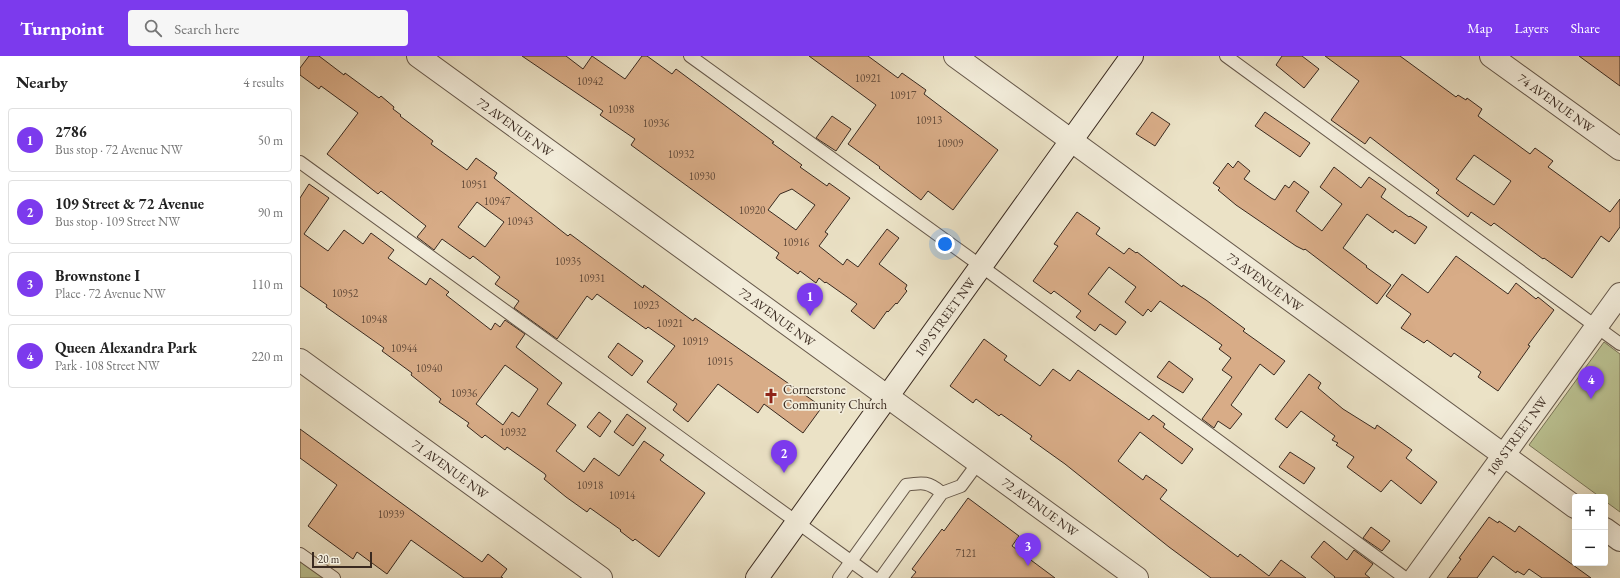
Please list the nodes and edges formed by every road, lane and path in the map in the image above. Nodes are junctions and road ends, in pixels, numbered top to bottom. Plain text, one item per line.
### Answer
1 (418, 56) edge
2 (690, 56) edge
3 (955, 56) edge
4 (1132, 56) edge
5 (1226, 56) edge
6 (1491, 56) edge
7 (1071, 140) junction
8 (1620, 149) edge
9 (300, 162) edge
10 (982, 266) junction
11 (1620, 294) edge
12 (1596, 327) junction
13 (1620, 344) edge
14 (300, 360) edge
15 (888, 397) junction
16 (1503, 455) junction
17 (978, 463) junction
18 (942, 493) junction
19 (1572, 505) edge
20 (798, 522) junction
21 (1606, 530) edge
22 (1620, 540) edge
23 (300, 554) edge
24 (851, 561) junction
25 (595, 576) edge
26 (334, 578) edge
27 (757, 578) edge
28 (839, 578) edge
29 (874, 578) edge
30 (881, 578) edge
31 (1137, 578) edge
32 (1405, 578) edge
33 (1415, 578) edge

1 - 15 street, 72 AVENUE NW
2 - 10 lane
3 - 7 street, 73 AVENUE NW
4 - 7 street, 109 STREET NW
5 - 12 lane
6 - 8 street, 74 AVENUE NW
7 - 10 street, 109 STREET NW
7 - 16 street, 73 AVENUE NW
9 - 20 lane
10 - 15 street, 109 STREET NW
10 - 32 lane
11 - 12 street, 108 STREET NW
12 - 13 lane
12 - 16 street, 108 STREET NW
14 - 25 street, 71 AVENUE NW
15 - 17 street, 72 AVENUE NW
15 - 20 street, 109 STREET NW
16 - 19 street, 73 AVENUE NW
16 - 33 street, 108 STREET NW
17 - 18 lane
17 - 31 street, 72 AVENUE NW
18 - 24 lane
18 - 30 lane
20 - 24 lane
20 - 27 street, 109 STREET NW
21 - 22 street
23 - 26 lane
24 - 28 lane
24 - 29 lane

